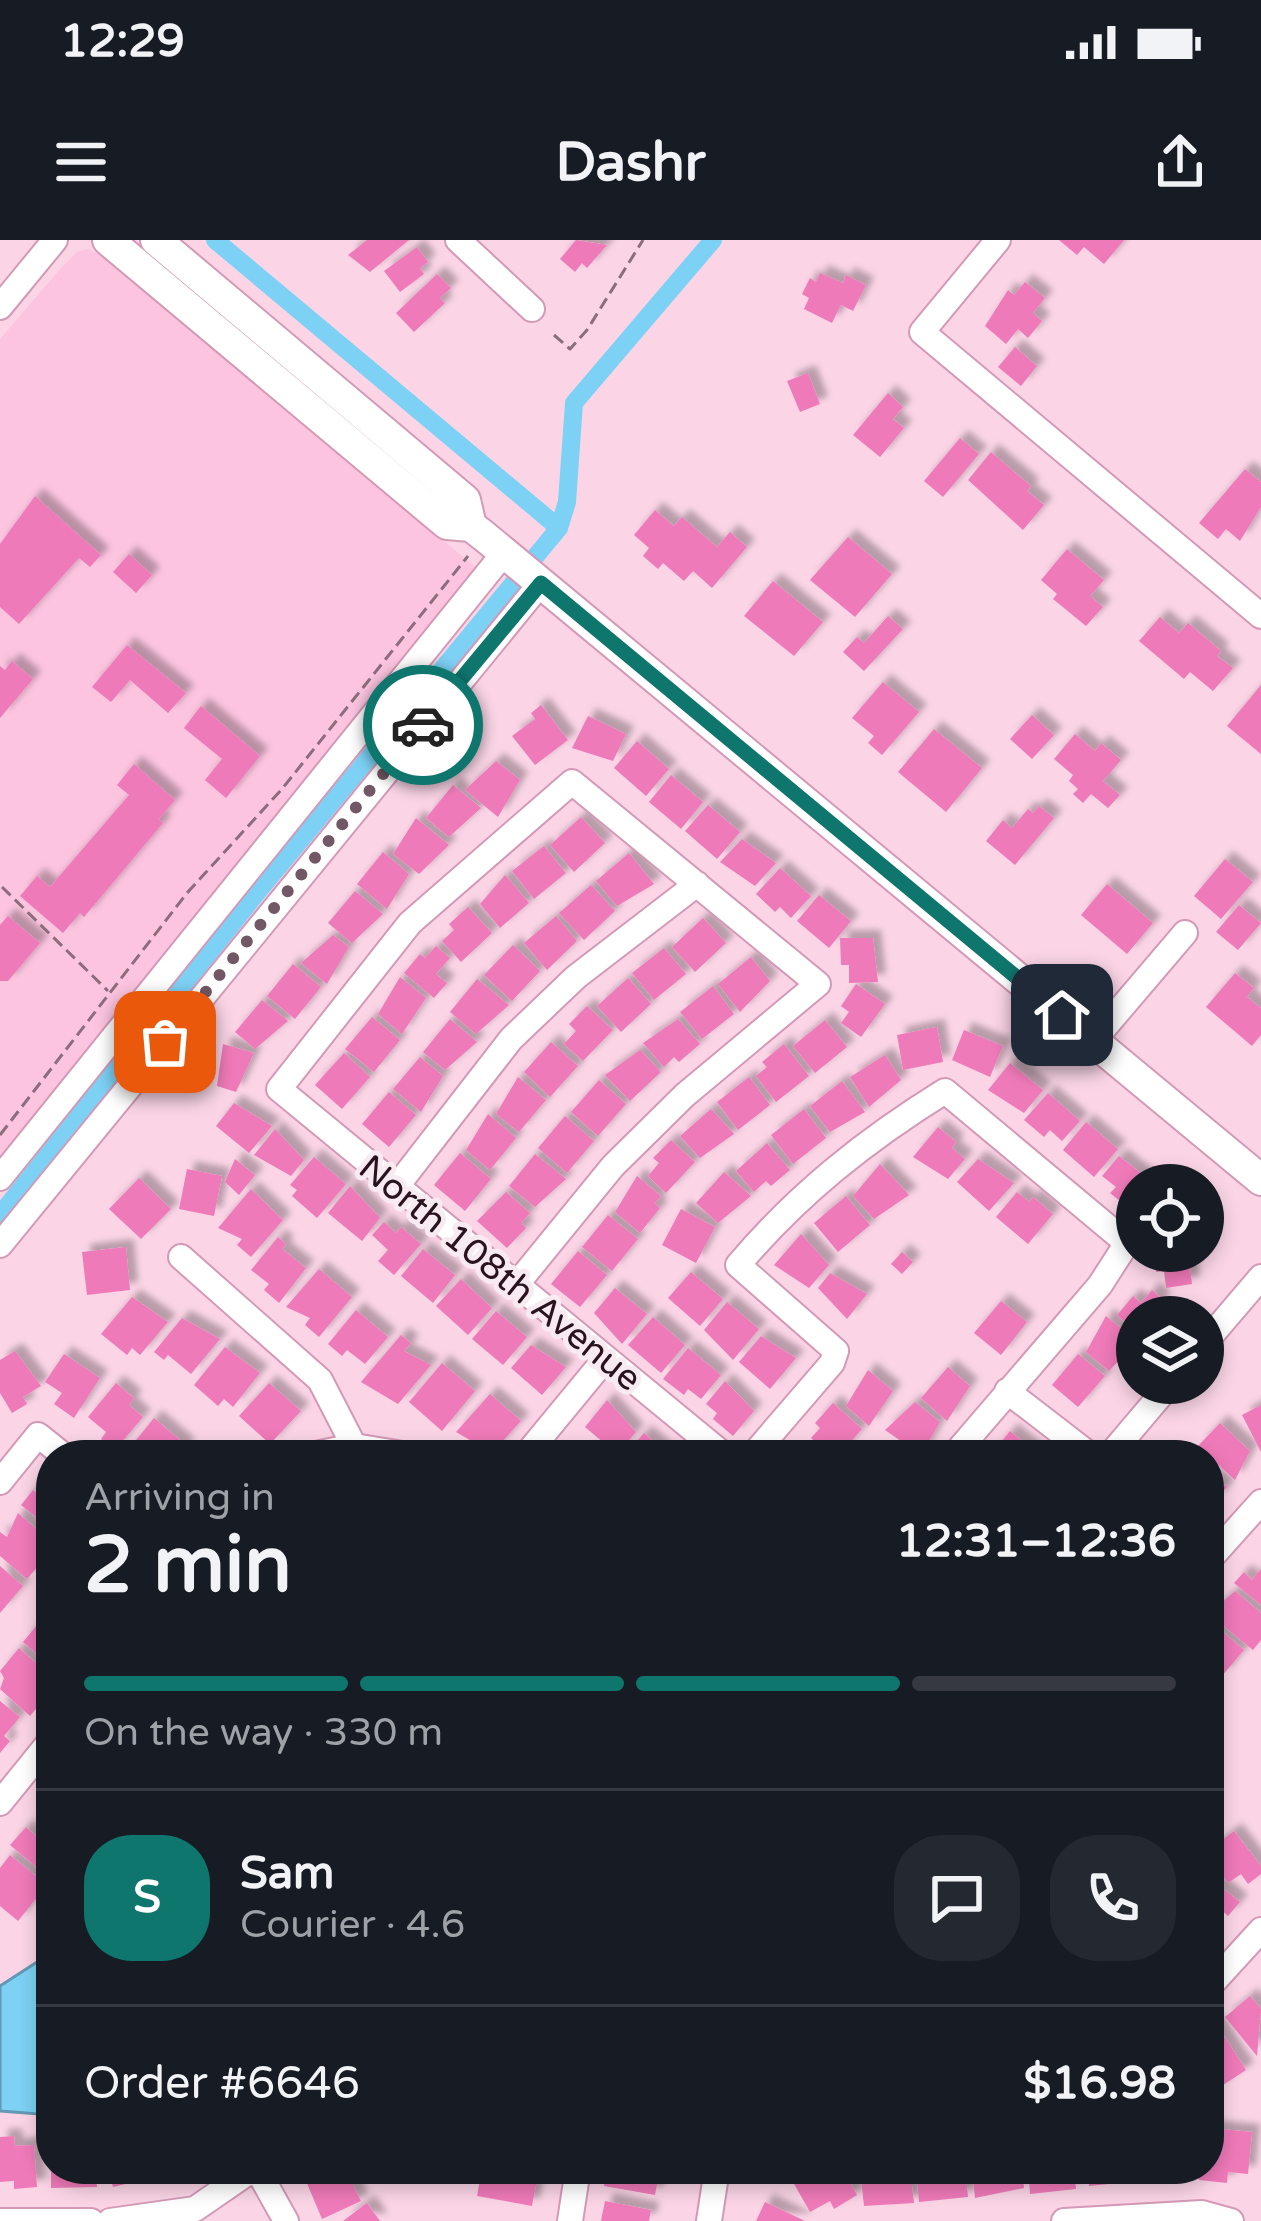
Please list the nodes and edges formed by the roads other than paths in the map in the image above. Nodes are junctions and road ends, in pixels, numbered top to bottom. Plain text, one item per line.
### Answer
1 (55, 240) edge
2 (108, 240) edge
3 (156, 240) edge
4 (458, 240) edge
5 (998, 240) edge
6 (0, 307) edge
7 (532, 309) dead end
8 (492, 543) junction
9 (541, 583) junction
10 (1258, 606) edge
11 (697, 884) junction
12 (1185, 933) dead end
13 (1094, 1041) junction
14 (0, 1178) edge
15 (1261, 1180) edge
16 (397, 1186) junction
17 (0, 1245) edge
18 (181, 1257) dead end
19 (1261, 1277) edge
20 (517, 1285) junction
21 (1224, 1321) edge
22 (606, 1358) junction
23 (1007, 1391) junction
24 (1153, 1404) edge
25 (44, 1440) edge
26 (351, 1440) edge
27 (538, 1440) edge
28 (706, 1440) edge
29 (766, 1440) edge
30 (966, 1440) edge
31 (1071, 1440) edge
32 (1123, 1440) edge
33 (0, 1482) edge
34 (1261, 1502) edge
35 (1224, 1540) edge
36 (36, 1759) edge
37 (0, 1803) edge
38 (1261, 1930) edge
39 (1224, 1971) edge
40 (232, 2184) edge
41 (264, 2184) edge
42 (575, 2184) edge
43 (715, 2184) edge
44 (0, 2221) edge
45 (91, 2221) edge
46 (110, 2221) edge
47 (286, 2221) edge
48 (569, 2221) edge
49 (710, 2221) edge
50 (1064, 2221) edge
51 (1231, 2221) edge

1 - 6 street
2 - 8 main road
3 - 8 main road
4 - 7 street
5 - 10 street
8 - 9 main road
8 - 14 street
9 - 13 main road
9 - 17 street
11 - 16 street
11 - 16 street, North 108th Avenue
11 - 20 street
12 - 13 street
13 - 15 main road
16 - 20 street, North 108th Avenue
18 - 26 street
19 - 21 street
20 - 22 street, North 108th Avenue
22 - 27 street
22 - 28 street, North 108th Avenue
23 - 29 street
23 - 30 street
23 - 31 street
24 - 32 street
25 - 33 street
34 - 35 street
36 - 37 street
38 - 39 street
40 - 46 street
41 - 47 street
42 - 48 street
43 - 49 street
44 - 45 street
50 - 51 street

